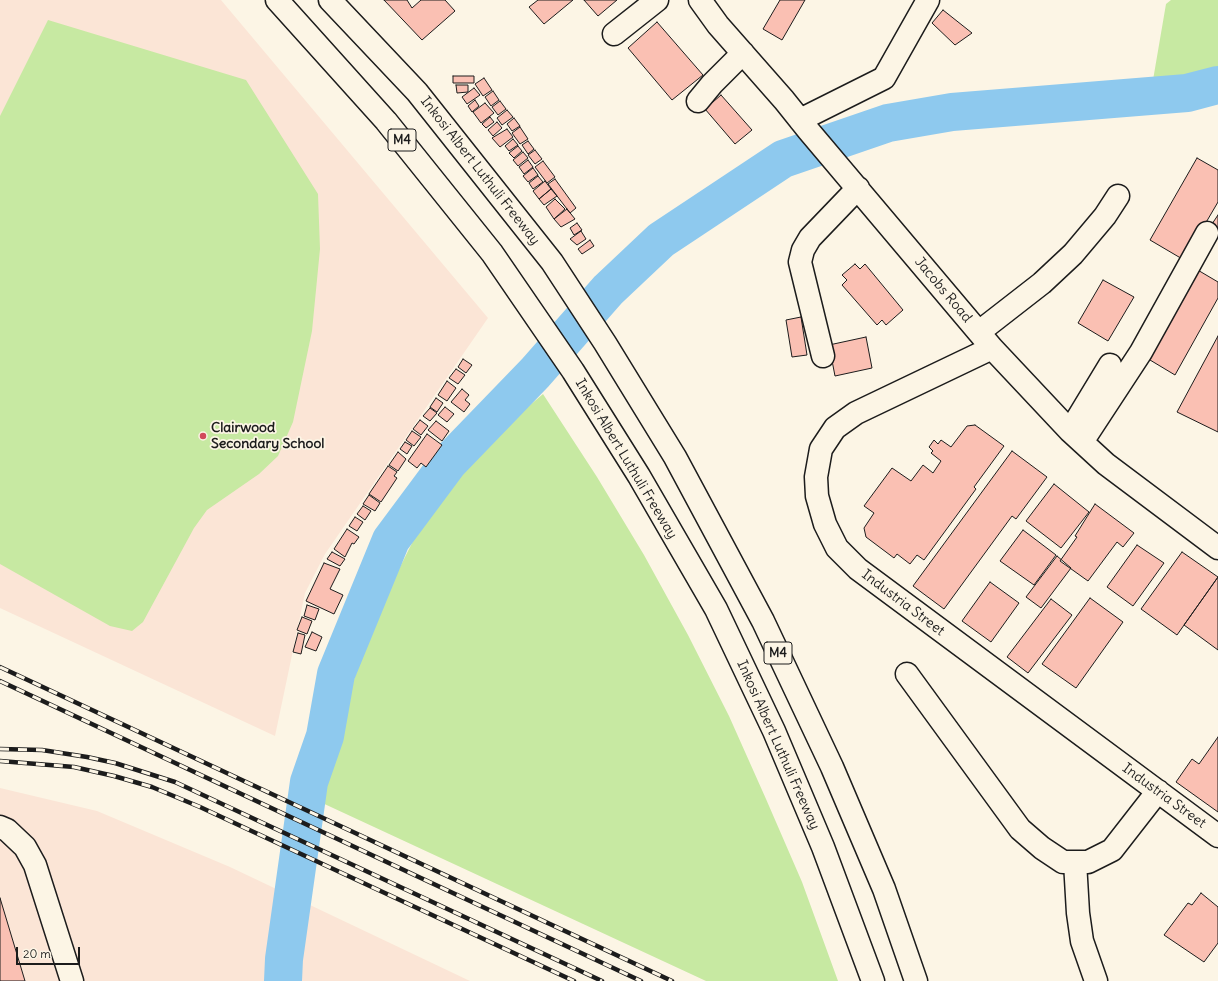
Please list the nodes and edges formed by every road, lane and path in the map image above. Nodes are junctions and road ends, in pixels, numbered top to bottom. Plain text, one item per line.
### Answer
1 (277, 0) edge
2 (330, 0) edge
3 (657, 0) edge
4 (700, 0) edge
5 (928, 0) edge
6 (614, 34) dead end
7 (743, 53) junction
8 (698, 101) dead end
9 (804, 126) junction
10 (858, 188) junction
11 (1118, 196) dead end
12 (1207, 233) dead end
13 (985, 340) junction
14 (823, 356) dead end
15 (1110, 365) dead end
16 (1076, 437) junction
17 (1218, 548) edge
18 (907, 674) dead end
19 (1158, 792) junction
20 (0, 826) edge
21 (1218, 836) edge
22 (1075, 862) junction
23 (872, 977) edge
24 (72, 981) edge
25 (916, 981) edge
26 (1096, 981) edge

1 - 23 main road, Inkosi Albert Luthuli Freeway / M4
2 - 25 main road, Inkosi Albert Luthuli Freeway / M4
3 - 6 main road
4 - 7 main road, Jacobs Road
5 - 9 main road
7 - 8 main road
7 - 9 main road, Jacobs Road
9 - 10 main road, Jacobs Road
10 - 13 main road, Jacobs Road
10 - 14 main road
11 - 13 main road, Industria Street
12 - 16 main road
13 - 16 main road, Jacobs Road
13 - 19 main road, Industria Street
15 - 16 main road
16 - 17 main road, Jacobs Road
18 - 22 main road
19 - 21 main road, Industria Street
19 - 22 main road
20 - 24 main road
22 - 26 main road

